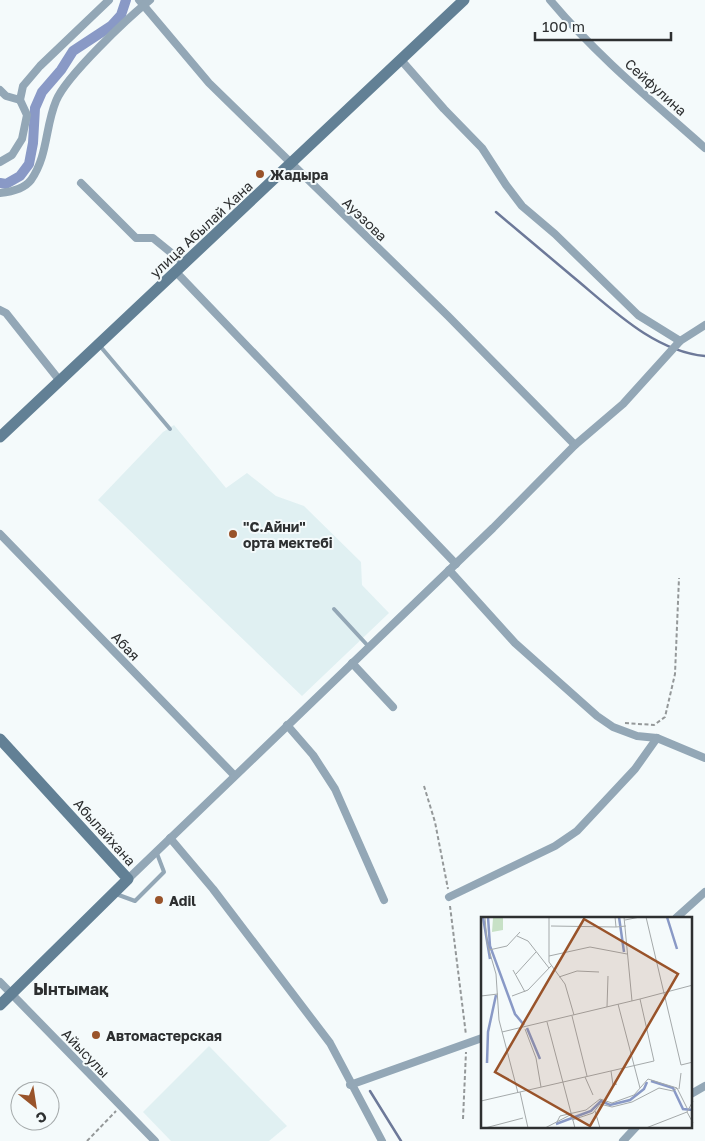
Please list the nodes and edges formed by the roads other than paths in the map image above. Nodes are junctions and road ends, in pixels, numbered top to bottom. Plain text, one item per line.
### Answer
1 (109, 0) edge
2 (464, 0) edge
3 (550, 0) edge
4 (144, 2) edge
5 (401, 60) junction
6 (0, 90) edge
7 (20, 100) junction
8 (705, 148) edge
9 (0, 162) edge
10 (291, 165) junction
11 (81, 183) dead end
12 (0, 193) edge
13 (180, 268) junction
14 (0, 310) edge
15 (705, 325) edge
16 (680, 340) junction
17 (98, 345) junction
18 (60, 381) junction
19 (170, 429) dead end
20 (0, 437) edge
21 (575, 445) junction
22 (0, 534) edge
23 (456, 564) junction
24 (449, 570) junction
25 (334, 609) dead end
26 (369, 646) junction
27 (352, 662) junction
28 (393, 707) dead end
29 (287, 725) junction
30 (657, 738) junction
31 (0, 739) edge
32 (705, 758) edge
33 (234, 775) junction
34 (170, 838) junction
35 (156, 851) junction
36 (128, 879) junction
37 (705, 892) edge
38 (114, 893) junction
39 (449, 897) road end
40 (384, 900) dead end
41 (677, 917) edge
42 (0, 982) edge
43 (11, 994) junction
44 (0, 1004) edge
45 (481, 1038) edge
46 (350, 1084) junction
47 (705, 1086) edge
48 (692, 1093) edge
49 (635, 1128) edge
50 (156, 1141) edge
51 (382, 1141) edge
52 (623, 1141) edge

1 - 7 street
2 - 5 main road, улица Абылай Хана
3 - 8 street, Сейфулина
4 - 10 street, Ауэзова
4 - 12 street
5 - 10 main road, улица Абылай Хана
5 - 16 street
6 - 7 street
7 - 9 street
10 - 13 main road, улица Абылай Хана
10 - 21 street, Ауэзова
11 - 13 street
13 - 17 main road, улица Абылай Хана
13 - 23 street
14 - 18 street
15 - 16 street
16 - 21 street
17 - 18 main road, улица Абылай Хана
17 - 19 lane
18 - 20 main road, улица Абылай Хана
21 - 23 street
22 - 33 street, Абая
23 - 24 street
24 - 26 street
24 - 30 street
25 - 26 lane
26 - 27 street
27 - 28 street
27 - 29 street
29 - 33 street
29 - 40 street
30 - 32 street
30 - 39 street
31 - 36 main road, Абылайхана
33 - 34 street
34 - 35 street
34 - 46 street
35 - 36 street
35 - 38 lane
36 - 38 main road, Абылайхана
37 - 41 street
38 - 43 main road, Абылайхана
42 - 43 street, Айысулы
43 - 44 main road, Абылайхана
43 - 50 street, Айысулы
45 - 46 street
46 - 51 street
47 - 48 street
49 - 52 street

